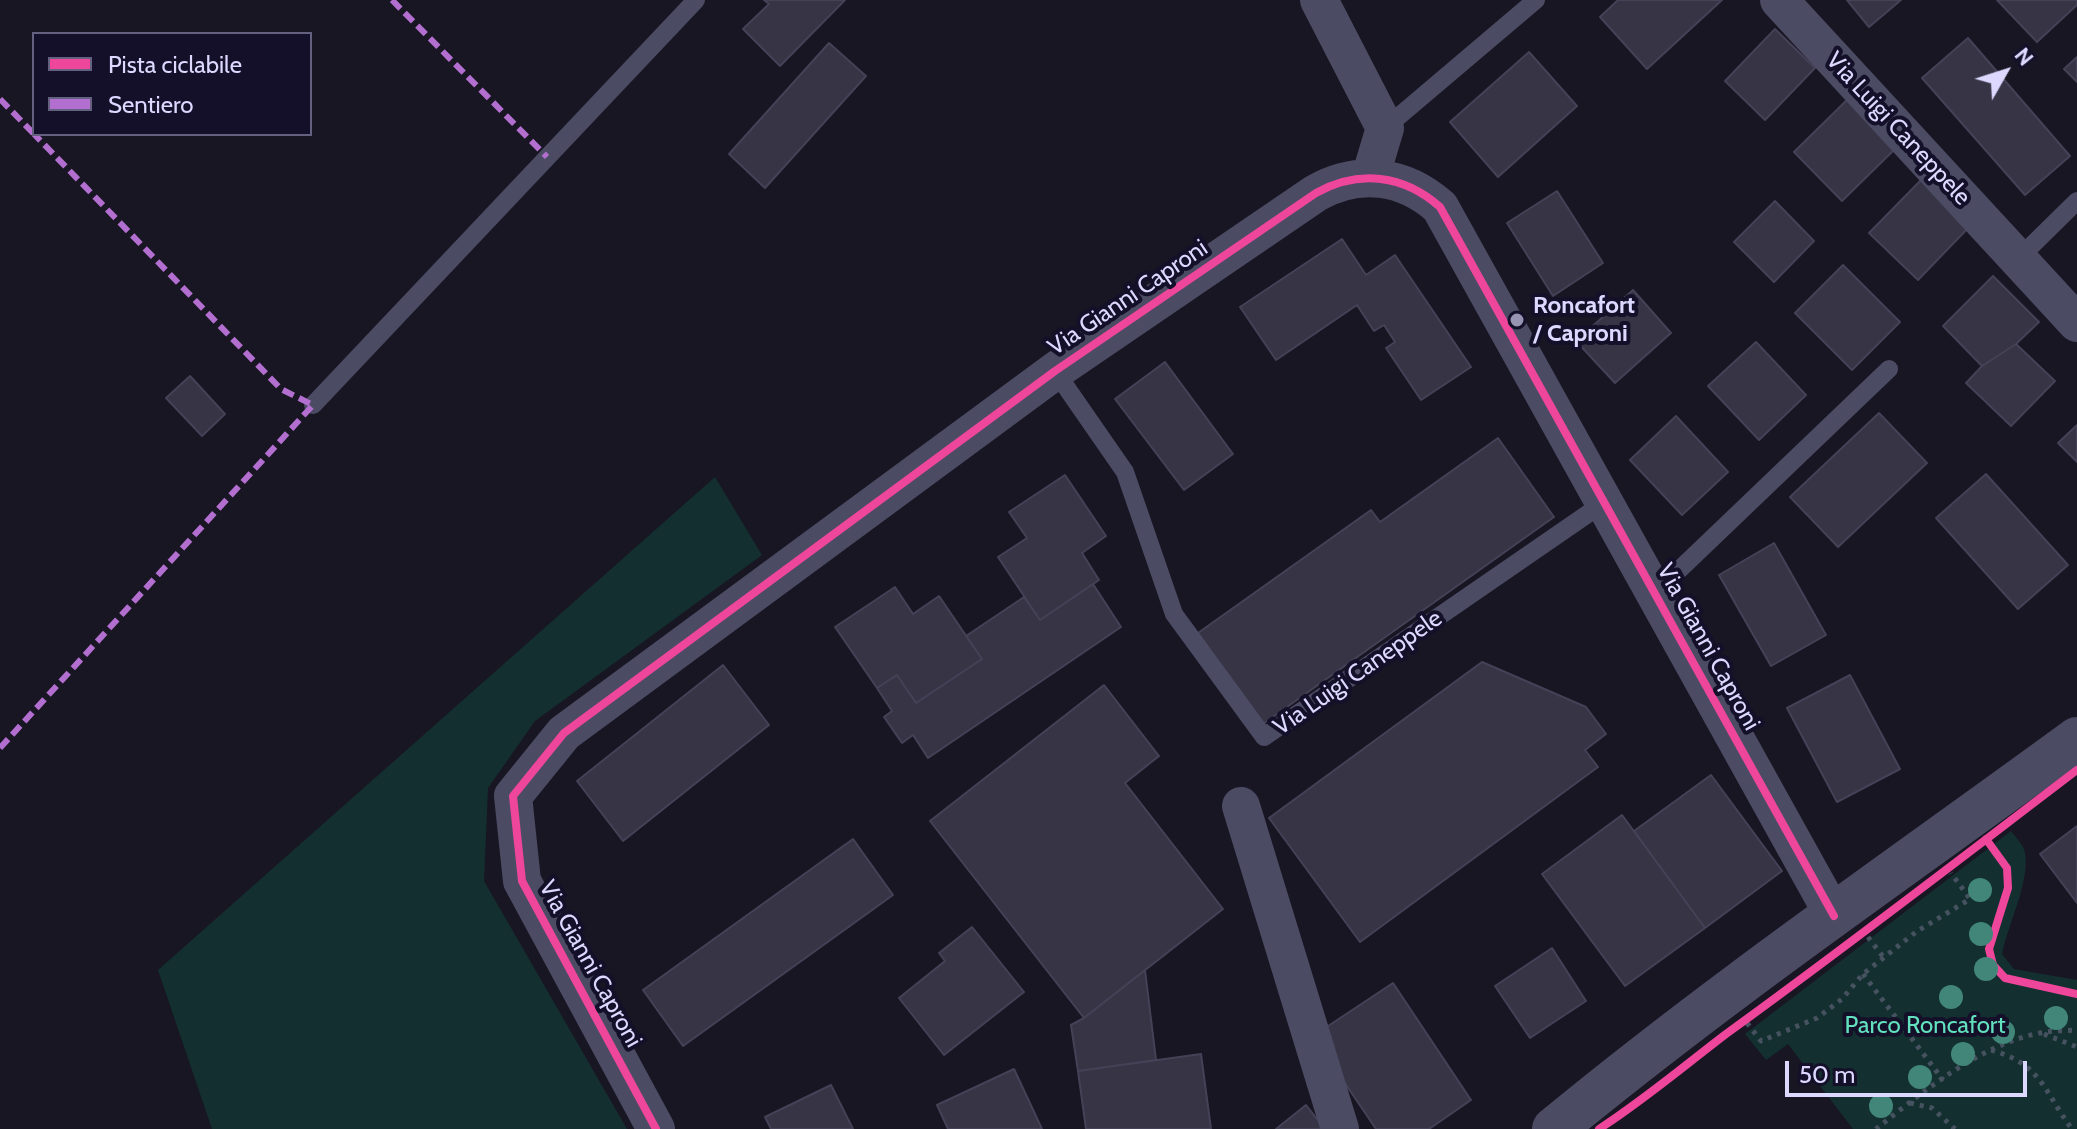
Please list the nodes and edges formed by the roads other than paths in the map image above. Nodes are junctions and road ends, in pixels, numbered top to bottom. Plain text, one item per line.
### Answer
1 (696, 0) edge
2 (1319, 0) edge
3 (1536, 0) edge
4 (1779, 0) edge
5 (1385, 128) junction
6 (1370, 178) junction
7 (2077, 201) edge
8 (2018, 259) junction
9 (2077, 323) edge
10 (1889, 369) dead end
11 (1055, 371) junction
12 (313, 405) dead end
13 (1605, 502) junction
14 (1655, 593) junction
15 (2077, 739) edge
16 (1241, 806) dead end
17 (1850, 931) junction
18 (656, 1129) edge
19 (1340, 1129) edge
20 (1554, 1129) edge

1 - 12 lane
2 - 5 street
3 - 5 lane
4 - 8 street, Via Luigi Caneppele
5 - 6 street
6 - 11 street, Via Gianni Caproni
6 - 13 street, Via Gianni Caproni
7 - 8 lane
8 - 9 street, Via Luigi Caneppele
10 - 14 lane
11 - 13 lane, Via Luigi Caneppele
11 - 18 street, Via Gianni Caproni
13 - 14 street, Via Gianni Caproni
14 - 17 street, Via Gianni Caproni
15 - 17 street
16 - 19 street
17 - 20 street

